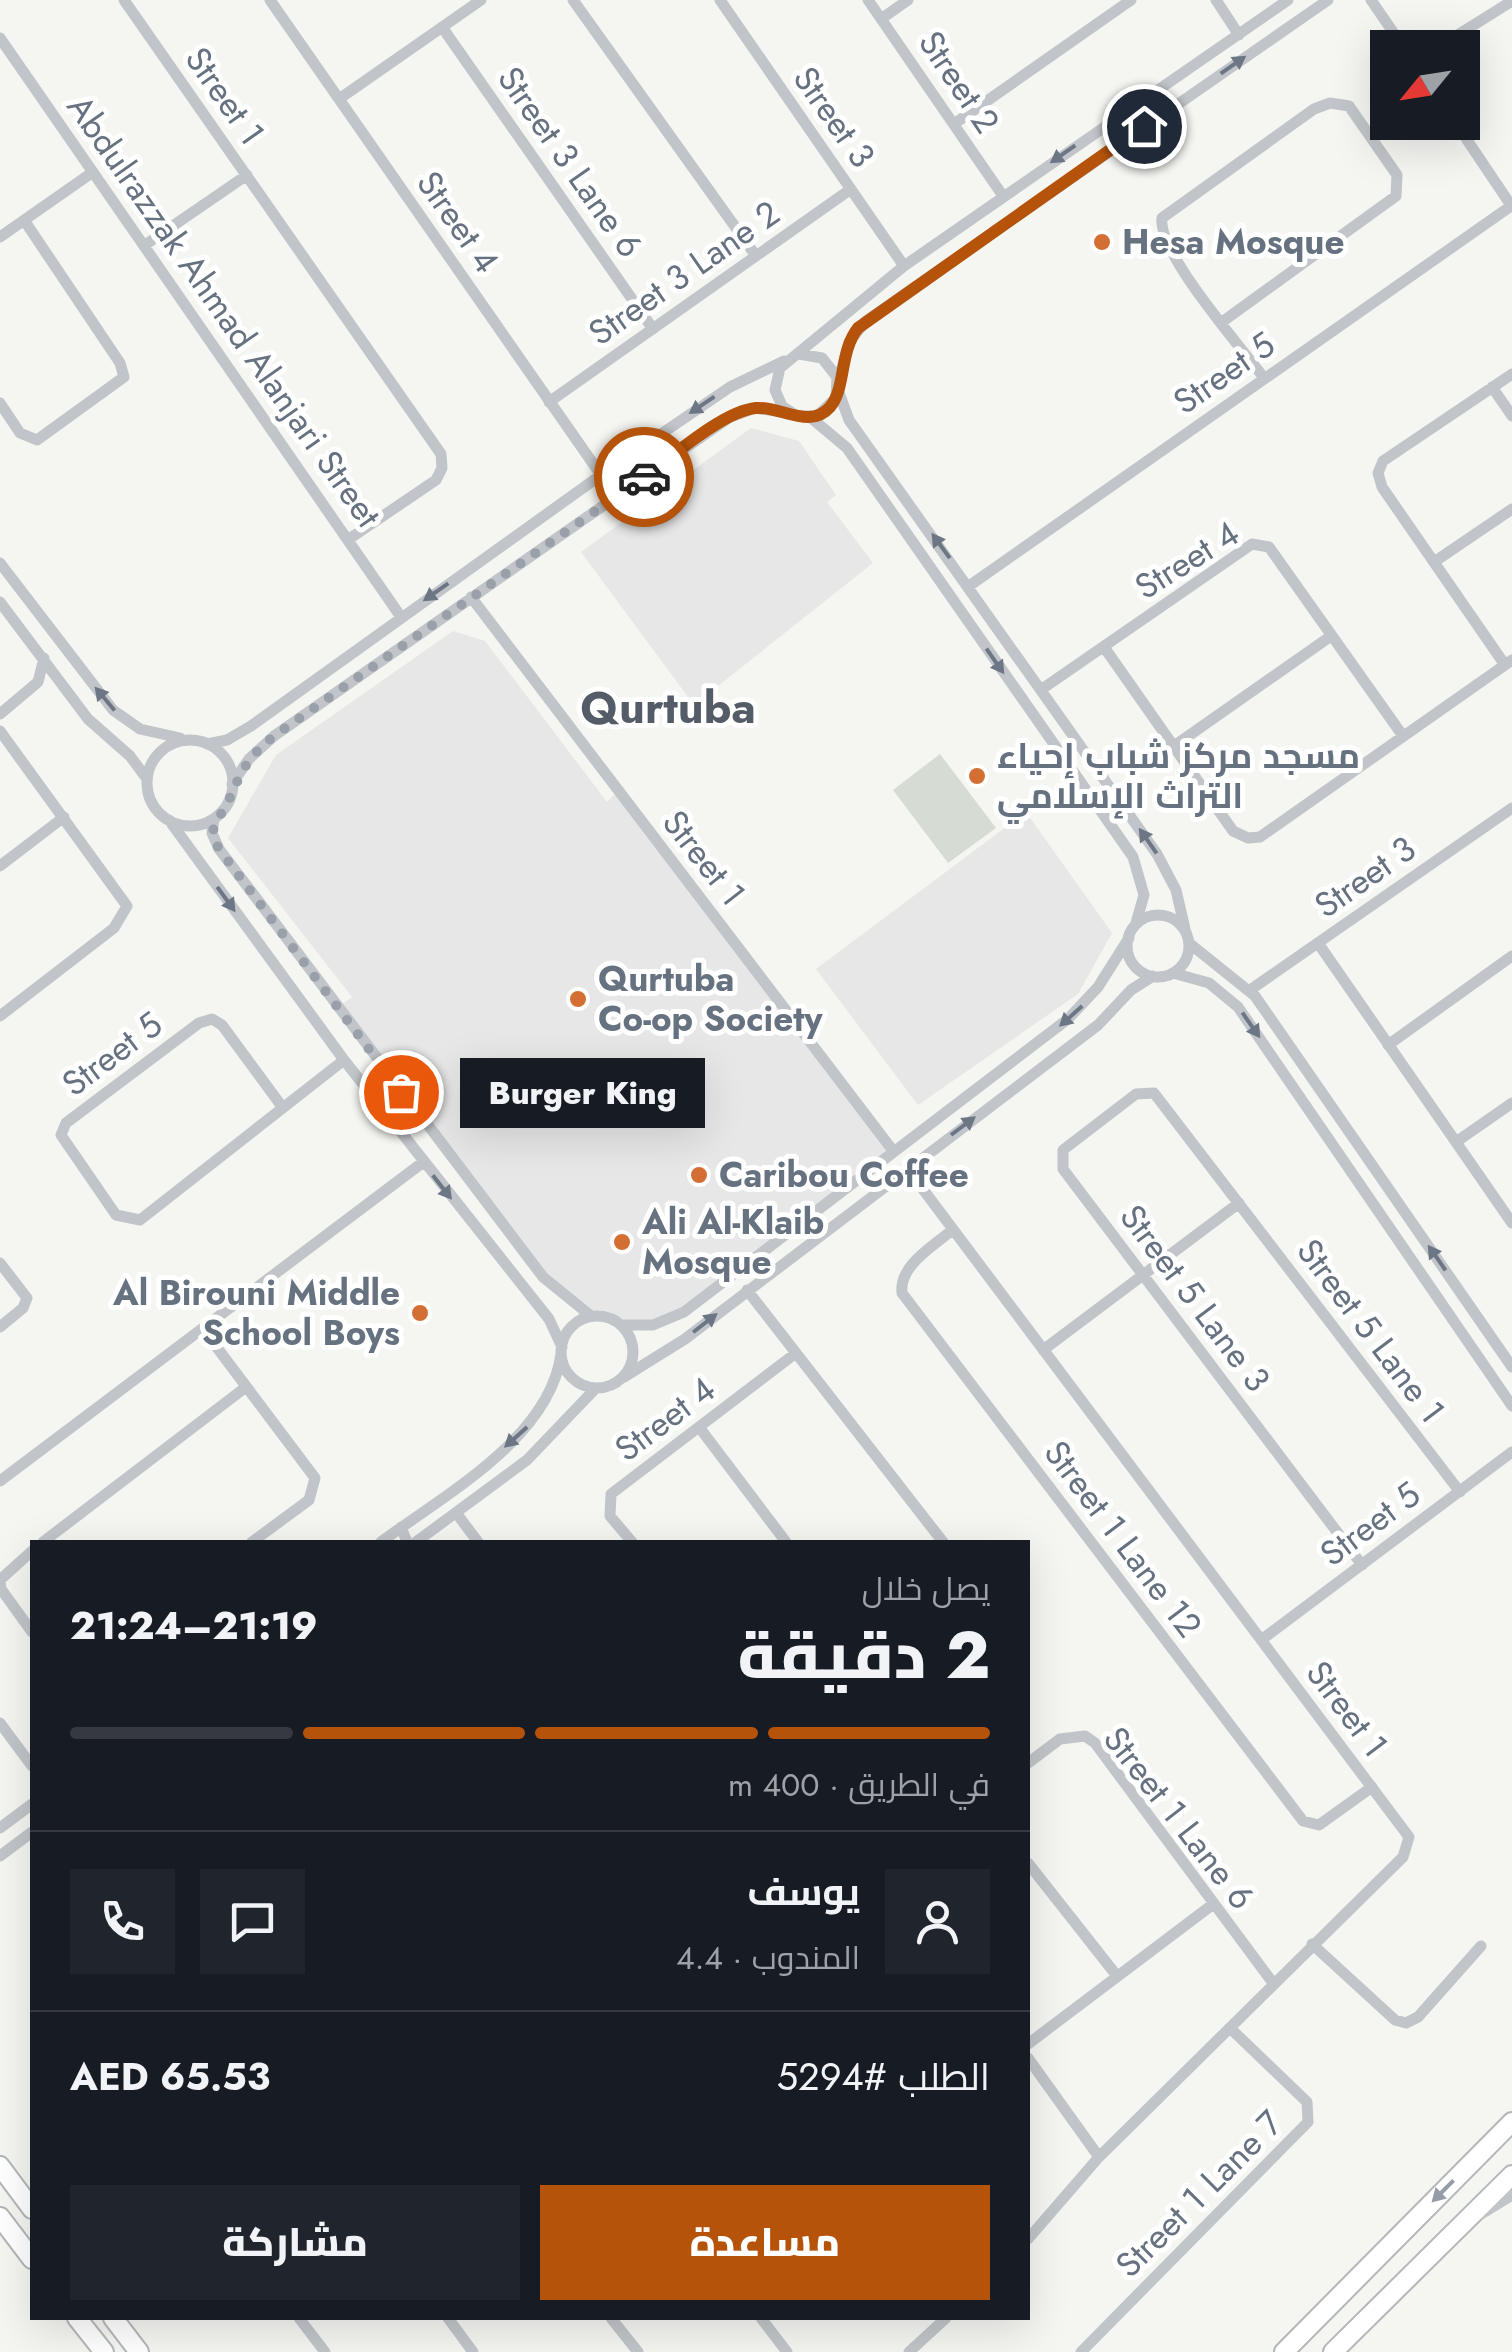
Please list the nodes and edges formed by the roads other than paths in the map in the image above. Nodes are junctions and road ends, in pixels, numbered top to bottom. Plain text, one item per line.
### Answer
1 (124, 0) edge
2 (270, 0) edge
3 (481, 0) edge
4 (573, 0) edge
5 (720, 0) edge
6 (868, 0) edge
7 (908, 0) edge
8 (1131, 0) edge
9 (1216, 0) edge
10 (1288, 0) edge
11 (1328, 0) edge
12 (1371, 0) edge
13 (1512, 1) edge
14 (882, 18) junction
15 (442, 27) junction
16 (1392, 30) edge
17 (1466, 30) edge
18 (1239, 34) junction
19 (0, 38) edge
20 (339, 99) junction
21 (1131, 108) junction
22 (954, 124) junction
23 (1104, 126) junction
24 (1144, 126) junction
25 (1467, 140) edge
26 (1116, 146) junction
27 (92, 172) junction
28 (247, 175) junction
29 (851, 189) junction
30 (1003, 196) junction
31 (1512, 206) edge
32 (24, 220) junction
33 (0, 237) edge
34 (144, 245) junction
35 (756, 256) junction
36 (904, 266) junction
37 (1222, 322) junction
38 (653, 329) junction
39 (794, 357) junction
40 (1512, 374) edge
41 (1264, 378) junction
42 (838, 385) junction
43 (1492, 388) junction
44 (549, 402) junction
45 (0, 404) edge
46 (791, 414) junction
47 (1512, 416) edge
48 (810, 418) junction
49 (600, 475) junction
50 (895, 482) junction
51 (878, 493) junction
52 (1512, 509) edge
53 (349, 539) junction
54 (1434, 562) junction
55 (0, 563) edge
56 (969, 586) junction
57 (472, 597) junction
58 (0, 602) edge
59 (401, 617) junction
60 (1331, 636) junction
61 (1104, 646) junction
62 (44, 658) junction
63 (1508, 662) edge
64 (38, 682) junction
65 (63, 684) junction
66 (1042, 689) junction
67 (0, 714) edge
68 (0, 731) edge
69 (1403, 736) junction
70 (189, 739) junction
71 (207, 744) junction
72 (1174, 746) junction
73 (147, 780) junction
74 (232, 784) junction
75 (1511, 810) edge
76 (64, 817) junction
77 (214, 818) junction
78 (168, 820) junction
79 (0, 866) edge
80 (1136, 923) junction
81 (1184, 929) junction
82 (1128, 938) junction
83 (1189, 943) junction
84 (1318, 943) junction
85 (296, 953) junction
86 (1512, 956) edge
87 (277, 970) junction
88 (1174, 973) junction
89 (1152, 976) junction
90 (1250, 990) junction
91 (0, 1016) edge
92 (1388, 1045) junction
93 (344, 1060) junction
94 (1154, 1093) joint
95 (1512, 1103) edge
96 (282, 1108) junction
97 (1456, 1142) junction
98 (894, 1152) junction
99 (422, 1163) junction
100 (907, 1168) junction
101 (1238, 1203) junction
102 (1512, 1222) edge
103 (952, 1230) junction
104 (0, 1263) edge
105 (1143, 1274) junction
106 (748, 1290) junction
107 (1467, 1300) junction
108 (591, 1316) junction
109 (1450, 1317) junction
110 (621, 1325) junction
111 (0, 1327) edge
112 (1486, 1328) junction
113 (203, 1329) junction
114 (1466, 1340) junction
115 (561, 1350) junction
116 (1043, 1350) junction
117 (796, 1353) junction
118 (1512, 1367) edge
119 (624, 1377) junction
120 (246, 1387) junction
121 (596, 1388) junction
122 (1512, 1406) edge
123 (699, 1427) junction
124 (1512, 1452) edge
125 (0, 1481) edge
126 (1460, 1492) junction
127 (457, 1514) junction
128 (401, 1527) junction
129 (46, 1540) edge
130 (255, 1540) edge
131 (383, 1540) edge
132 (406, 1540) edge
133 (419, 1540) edge
134 (476, 1540) edge
135 (630, 1540) edge
136 (784, 1540) edge
137 (941, 1540) edge
138 (30, 1552) edge
139 (1362, 1565) junction
140 (30, 1629) edge
141 (1262, 1640) junction
142 (0, 1723) edge
143 (1030, 1762) edge
144 (30, 1763) edge
145 (1372, 1787) junction
146 (30, 1806) edge
147 (0, 1828) edge
148 (30, 1834) edge
149 (0, 1856) edge
150 (1030, 1866) edge
151 (1212, 1904) junction
152 (1312, 1944) junction
153 (1481, 1946) dead end
154 (1117, 1976) junction
155 (1273, 1982) junction
156 (1230, 2028) junction
157 (1030, 2042) edge
158 (1030, 2061) edge
159 (1512, 2122) edge
160 (1099, 2156) junction
161 (0, 2166) edge
162 (1512, 2174) edge
163 (1512, 2195) edge
164 (30, 2206) edge
165 (0, 2217) edge
166 (1456, 2230) junction
167 (1030, 2237) edge
168 (30, 2257) edge
169 (79, 2320) edge
170 (114, 2320) edge
171 (301, 2320) edge
172 (449, 2320) edge
173 (613, 2320) edge
174 (763, 2320) edge
175 (944, 2320) edge
176 (104, 2352) edge
177 (138, 2352) edge
178 (325, 2352) edge
179 (473, 2352) edge
180 (638, 2352) edge
181 (787, 2352) edge
182 (909, 2352) edge
183 (1082, 2352) edge
184 (1284, 2352) edge
185 (1333, 2352) edge

1 - 28 street, Street 1
2 - 20 street, Street 4
3 - 15 street
4 - 35 street
5 - 29 street, Street 3
6 - 14 street, Street 2
7 - 14 street
8 - 22 street
9 - 18 street
10 - 18 street
24 -> 11 street
12 - 16 street
13 - 17 street
14 - 22 street, Street 2
15 - 20 street
15 - 38 street, Street 3 Lane 6
18 - 21 street
19 - 27 street, Abdulrazzak Ahmad Alanjari Street
20 - 44 street, Street 4
21 - 23 street
21 - 24 street
22 - 30 street, Street 2
23 - 26 street
23 -> 30 street
24 - 26 street
25 - 31 street
26 - 42 street
27 - 32 street
27 - 34 street, Abdulrazzak Ahmad Alanjari Street
28 - 34 street, Street 1
28 - 53 street, Street 1
29 - 35 street, Street 3 Lane 2
29 - 36 street, Street 3
30 - 36 street
31 - 41 street, Street 5
32 - 33 street
32 - 45 street
34 - 53 street, Abdulrazzak Ahmad Alanjari Street
35 - 38 street, Street 3 Lane 2
36 - 39 street
37 - 37 street
37 - 41 street
38 - 44 street, Street 3 Lane 2
39 - 42 street
39 - 46 street
39 -> 49 street
40 - 43 street
41 - 56 street, Street 5
42 - 48 street
42 - 50 street
43 - 47 street
43 - 54 street
44 - 49 street, Street 4
46 - 48 street
46 - 57 street
48 - 51 street
49 -> 59 street
50 - 51 street
56 -> 50 street
51 -> 80 street
52 - 54 street
53 - 59 street, Abdulrazzak Ahmad Alanjari Street
54 - 63 street
70 -> 55 street
56 - 66 street
57 - 74 street
57 - 98 street, Street 1
58 - 62 street
59 - 71 street
60 - 61 street, Street 4
60 - 69 street, Street 4
60 - 72 street
61 - 66 street, Street 4
61 - 72 street
62 - 64 street
62 - 65 street
63 - 69 street
64 - 65 street
64 - 67 street
65 - 73 street
81 -> 66 street
68 - 76 street
69 - 72 street
70 - 71 street
70 - 73 street
71 - 74 street
73 - 78 street
74 - 77 street
75 - 84 street, Street 3
76 - 79 street
76 - 91 street
77 - 78 street
77 - 85 street
78 -> 87 street
80 - 81 street
80 - 82 street
81 - 83 street
82 - 89 street
82 -> 98 street
83 - 88 street
83 - 90 street
84 - 90 street, Street 3
84 - 92 street
85 - 87 street
85 - 108 street
86 - 92 street
87 - 93 street
88 - 89 street
88 -> 109 street
100 -> 89 street
107 -> 90 street
92 - 97 street
93 - 96 street, Street 5
93 - 99 street
94 - 101 street, Street 5 Lane 1
94 - 105 street, Street 5 Lane 3
95 - 97 street
96 - 96 street, Street 5
97 - 102 street
98 - 110 street
99 - 113 street
99 -> 115 street
100 - 103 street, Street 1
100 - 106 street
101 - 105 street
101 - 126 street, Street 5 Lane 1
103 - 116 street, Street 1
103 - 145 street, Street 1 Lane 12
104 - 111 street
105 - 116 street
105 - 139 street, Street 5 Lane 3
106 - 117 street
119 -> 106 street
107 - 109 street
107 - 112 street
108 - 110 street
108 - 115 street
109 - 114 street
110 - 119 street
112 - 114 street
112 - 118 street
113 - 120 street
113 - 125 street
114 - 122 street
115 - 121 street
115 -> 128 street
116 - 141 street, Street 1
117 - 123 street, Street 4
117 - 137 street
119 - 121 street
120 - 129 street
120 - 130 street
121 - 127 street
123 - 135 street, Street 4
123 - 136 street
124 - 126 street, Street 5
126 - 139 street, Street 5
127 - 133 street
127 - 134 street
128 - 131 street
128 - 132 street
138 - 140 street
139 - 141 street, Street 5
141 - 145 street, Street 1
142 - 144 street
143 - 151 street, Street 1 Lane 6
145 - 152 street, Street 1
146 - 147 street
148 - 149 street
150 - 154 street
151 - 154 street
151 - 155 street, Street 1 Lane 6
152 - 153 street
152 - 155 street, Street 1
154 - 157 street
155 - 156 street, Street 1
156 - 160 street, Street 1
156 - 183 street, Street 1 Lane 7
158 - 160 street
159 -> 184 highway
160 - 167 street, Street 1
161 - 164 highway
162 - 166 highway
163 - 166 street
165 - 168 highway
166 - 185 highway
169 - 176 highway
170 - 177 highway
171 - 178 street
172 - 179 street
173 - 180 street
174 - 181 street
175 - 182 street

